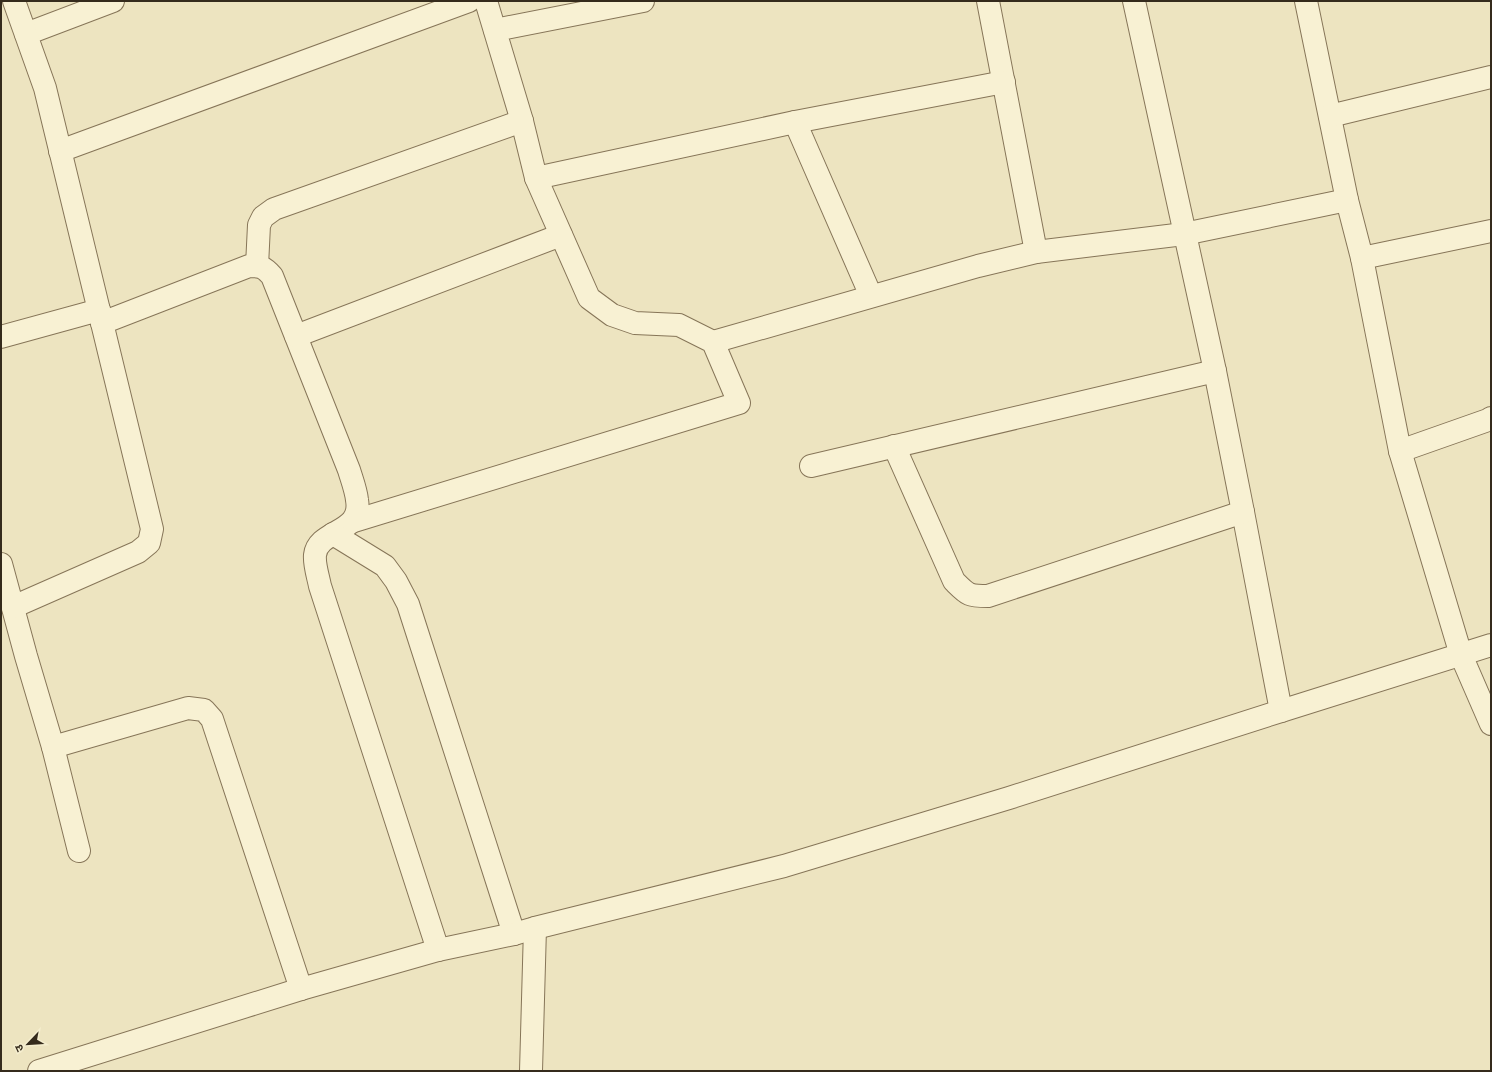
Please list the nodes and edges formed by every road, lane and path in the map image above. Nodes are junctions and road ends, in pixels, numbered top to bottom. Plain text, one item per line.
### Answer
1 (14, 1) edge
2 (113, 1) edge
3 (469, 1) edge
4 (486, 1) edge
5 (643, 1) edge
6 (988, 1) edge
7 (1134, 1) edge
8 (1306, 1) edge
9 (621, 3) edge
10 (495, 30) junction
11 (26, 34) junction
12 (1491, 77) edge
13 (1004, 82) junction
14 (1330, 116) junction
15 (522, 121) junction
16 (795, 122) junction
17 (60, 151) junction
18 (536, 178) junction
19 (1348, 200) junction
20 (1491, 231) edge
21 (1184, 234) junction
22 (561, 235) junction
23 (1036, 252) junction
24 (1362, 258) junction
25 (257, 266) junction
26 (871, 296) junction
27 (101, 317) junction
28 (296, 336) junction
29 (1, 337) edge
30 (712, 342) junction
31 (1215, 371) junction
32 (1491, 418) edge
33 (894, 446) junction
34 (1400, 451) junction
35 (811, 466) dead end
36 (1243, 512) junction
37 (354, 521) junction
38 (333, 534) junction
39 (1, 564) edge
40 (13, 607) junction
41 (1491, 645) edge
42 (1461, 655) junction
43 (1281, 711) junction
44 (1491, 724) edge
45 (53, 748) junction
46 (79, 851) dead end
47 (535, 928) junction
48 (514, 934) junction
49 (438, 950) junction
50 (301, 989) junction
51 (39, 1071) edge
52 (531, 1071) edge

1 - 11 street
2 - 11 street
3 - 17 street
4 - 10 street
5 - 9 street
6 - 13 street
7 - 21 street
8 - 14 street
9 - 10 street
10 - 15 street
11 - 17 street
12 - 14 street
13 - 16 street
13 - 23 street
14 - 19 street
15 - 18 street
15 - 25 street
16 - 18 street
16 - 26 street
17 - 27 street
18 - 22 street
19 - 21 street
19 - 24 street
20 - 24 street
21 - 23 street
21 - 31 street
22 - 28 street
22 - 30 street
23 - 26 street
24 - 34 street
25 - 27 street
25 - 28 street
26 - 30 street
27 - 29 street
27 - 40 street
28 - 37 street
30 - 37 street
31 - 33 street
31 - 36 street
32 - 34 street
33 - 35 street
33 - 36 street
34 - 42 street
36 - 43 street
37 - 38 street
38 - 48 street
38 - 49 street
39 - 40 street
40 - 45 street
41 - 42 street
42 - 43 street
42 - 44 street
43 - 47 street
45 - 46 street
45 - 50 street
47 - 48 street
47 - 52 street
48 - 49 street
49 - 50 street
50 - 51 street

